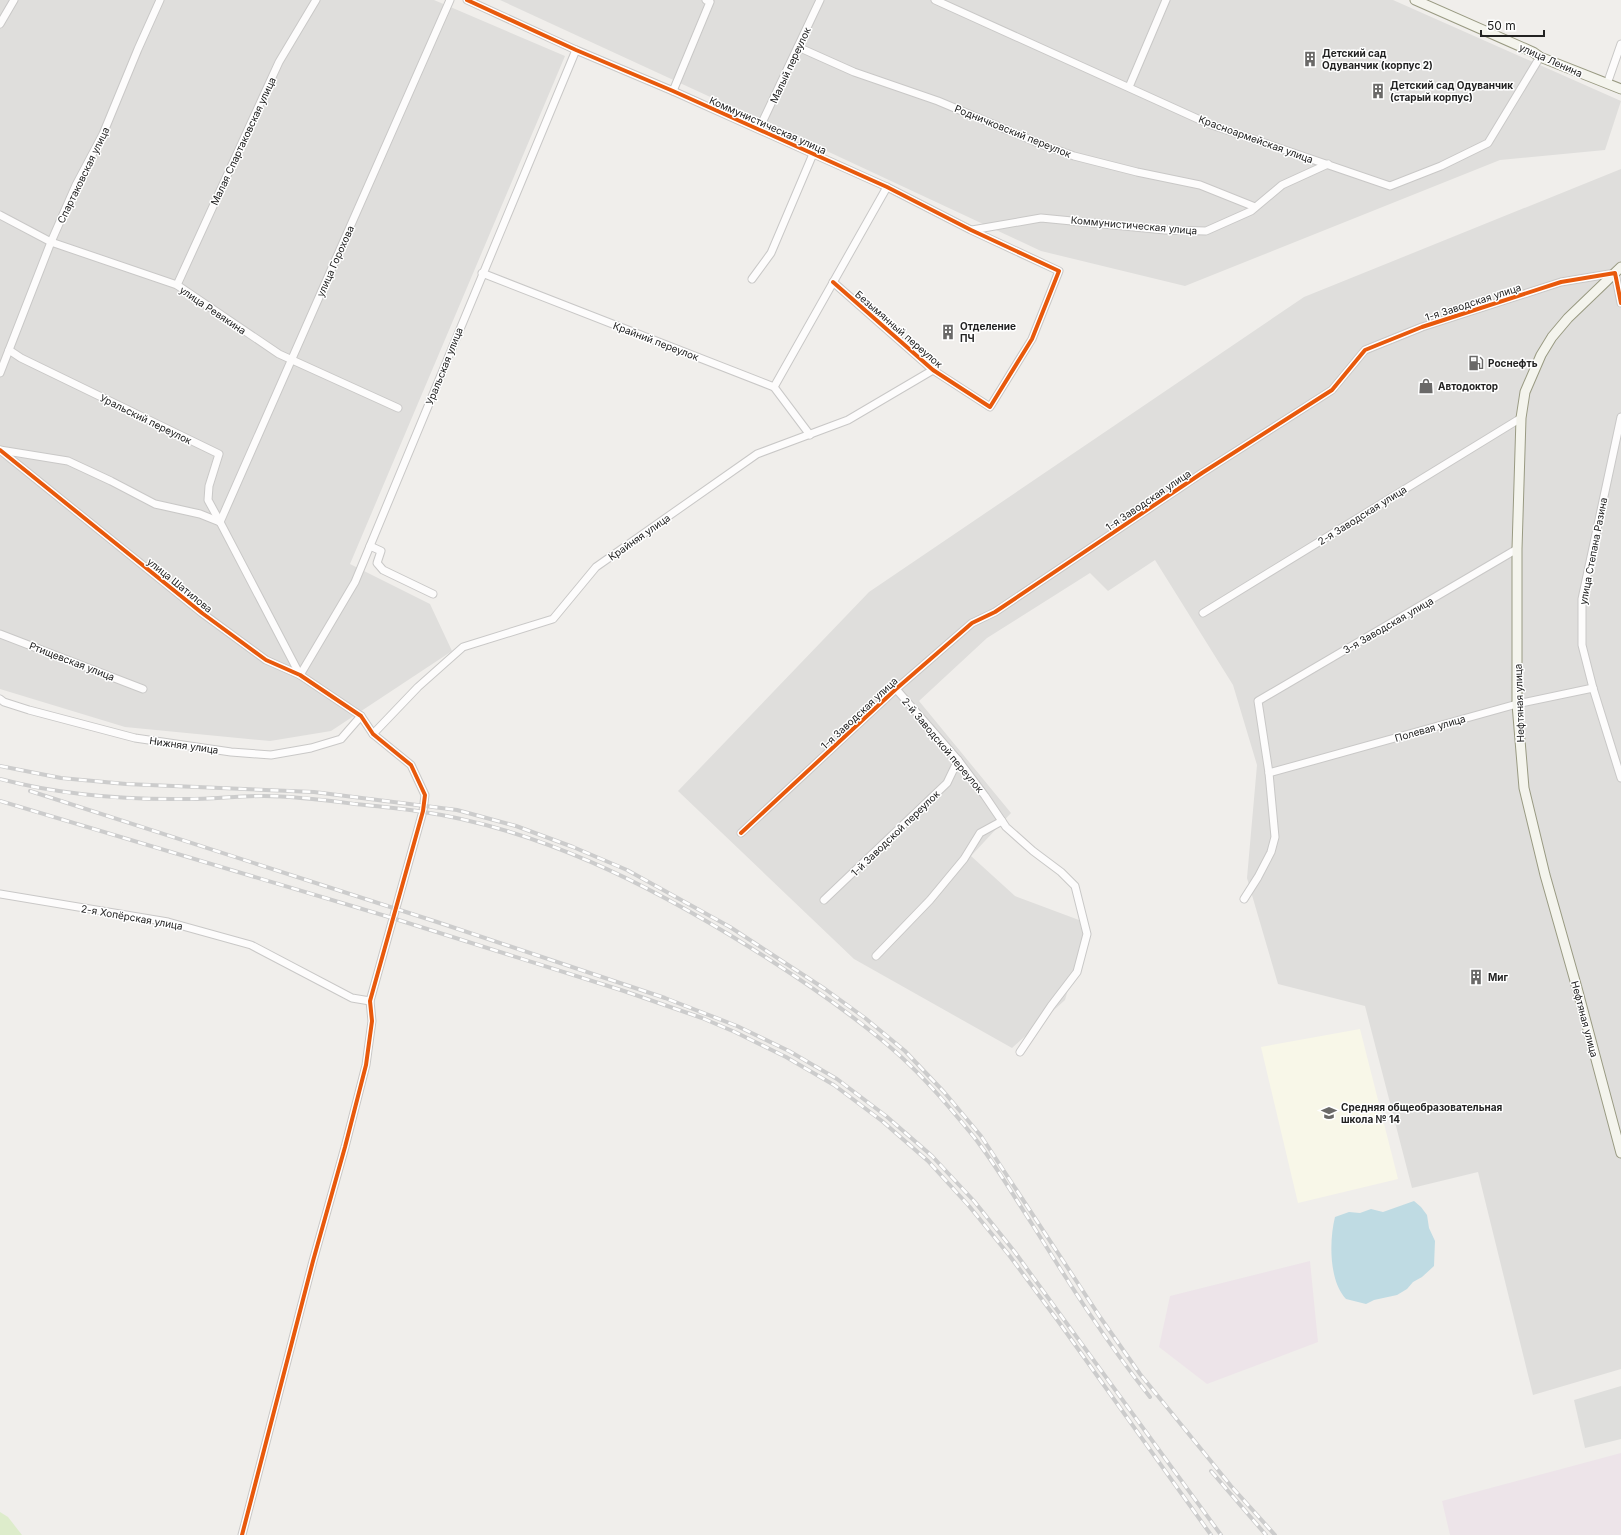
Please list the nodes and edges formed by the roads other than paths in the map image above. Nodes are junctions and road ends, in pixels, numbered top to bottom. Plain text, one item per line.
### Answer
1 (14, 0) edge
2 (160, 0) edge
3 (316, 0) edge
4 (450, 0) edge
5 (467, 0) edge
6 (706, 0) edge
7 (820, 0) edge
8 (935, 0) edge
9 (1166, 0) edge
10 (1416, 0) edge
11 (0, 24) edge
12 (1621, 44) edge
13 (798, 47) junction
14 (576, 50) junction
15 (1540, 57) junction
16 (1607, 84) junction
17 (1129, 87) junction
18 (1621, 89) edge
19 (673, 91) junction
20 (759, 129) junction
21 (813, 154) junction
22 (1328, 164) junction
23 (887, 187) junction
24 (1255, 207) junction
25 (0, 215) edge
26 (971, 230) junction
27 (51, 242) junction
28 (1618, 270) edge
29 (1059, 271) joint
30 (482, 273) junction
31 (752, 279) dead end
32 (832, 282) junction
33 (177, 285) junction
34 (1621, 303) edge
35 (9, 350) junction
36 (291, 360) junction
37 (933, 370) junction
38 (0, 373) edge
39 (774, 387) junction
40 (398, 408) dead end
41 (1621, 417) edge
42 (1521, 418) junction
43 (810, 435) junction
44 (0, 450) edge
45 (220, 522) junction
46 (370, 546) junction
47 (1517, 549) junction
48 (433, 594) dead end
49 (1203, 613) dead end
50 (0, 634) edge
51 (300, 675) junction
52 (143, 688) dead end
53 (1593, 688) junction
54 (896, 689) junction
55 (0, 699) edge
56 (1517, 704) junction
57 (361, 716) junction
58 (373, 734) junction
59 (958, 760) junction
60 (1269, 773) junction
61 (1621, 778) edge
62 (1002, 821) junction
63 (741, 834) dead end
64 (0, 894) edge
65 (1244, 899) dead end
66 (824, 900) dead end
67 (876, 956) dead end
68 (370, 1001) junction
69 (1020, 1052) dead end
70 (1621, 1153) edge
71 (242, 1535) edge

1 - 11 street
2 - 27 street, Спартаковская улица
3 - 33 street, Малая Спартаковская улица
4 - 36 street, улица Горохова
5 - 14 street, Коммунистическая улица
6 - 19 street
7 - 13 street, Малый переулок
8 - 17 street, Красноармейская улица
9 - 17 street
10 - 15 main road, улица Ленина
12 - 16 street
13 - 20 street, Малый переулок
13 - 24 street, Родничковский переулок
14 - 19 street, Коммунистическая улица
14 - 30 street, Уральская улица
15 - 16 main road, улица Ленина
15 - 22 street, Красноармейская улица
16 - 18 main road, улица Ленина
17 - 22 street, Красноармейская улица
19 - 20 street, Коммунистическая улица
20 - 21 street, Коммунистическая улица
21 - 23 street, Коммунистическая улица
21 - 31 street
22 - 24 street, Коммунистическая улица
23 - 26 street, Коммунистическая улица
23 - 32 street
24 - 26 street, Коммунистическая улица
25 - 27 street, улица Ревякина
26 - 29 street, Коммунистическая улица
27 - 33 street, улица Ревякина
27 - 35 street, Спартаковская улица
28 - 34 street
28 - 42 main road, Нефтяная улица
28 - 54 street, 1-я Заводская улица
29 - 37 street, Безымянный переулок
30 - 39 street, Крайний переулок
30 - 46 street, Уральская улица
32 - 37 street, Безымянный переулок
32 - 39 street
33 - 36 street, улица Ревякина
35 - 38 street, Спартаковская улица
35 - 45 street, Уральский переулок
36 - 40 street, улица Ревякина
36 - 45 street, улица Горохова
37 - 43 street, Крайняя улица
39 - 43 street
41 - 53 street, улица Степана Разина
42 - 47 main road, Нефтяная улица
42 - 49 street, 2-я Заводская улица
43 - 58 street, Крайняя улица
44 - 45 street, улица Шатилова
44 - 51 street, улица Шатилова
45 - 51 street, улица Шатилова
46 - 48 street
46 - 51 street, Уральская улица
47 - 56 main road, Нефтяная улица
47 - 60 street, 3-я Заводская улица
50 - 52 street, Ртищевская улица
51 - 57 street, улица Шатилова
53 - 56 street, Полевая улица
53 - 61 street, улица Степана Разина
54 - 59 street, 2-й Заводской переулок
54 - 63 street, 1-я Заводская улица
55 - 57 street, Нижняя улица
56 - 60 street, Полевая улица
56 - 70 main road, Нефтяная улица
57 - 58 street
58 - 68 street
59 - 62 street, 2-й Заводской переулок
59 - 66 street, 1-й Заводской переулок
60 - 65 street
62 - 67 street
62 - 69 street, 2-й Заводской переулок
64 - 68 street, 2-я Хопёрская улица
68 - 71 street

